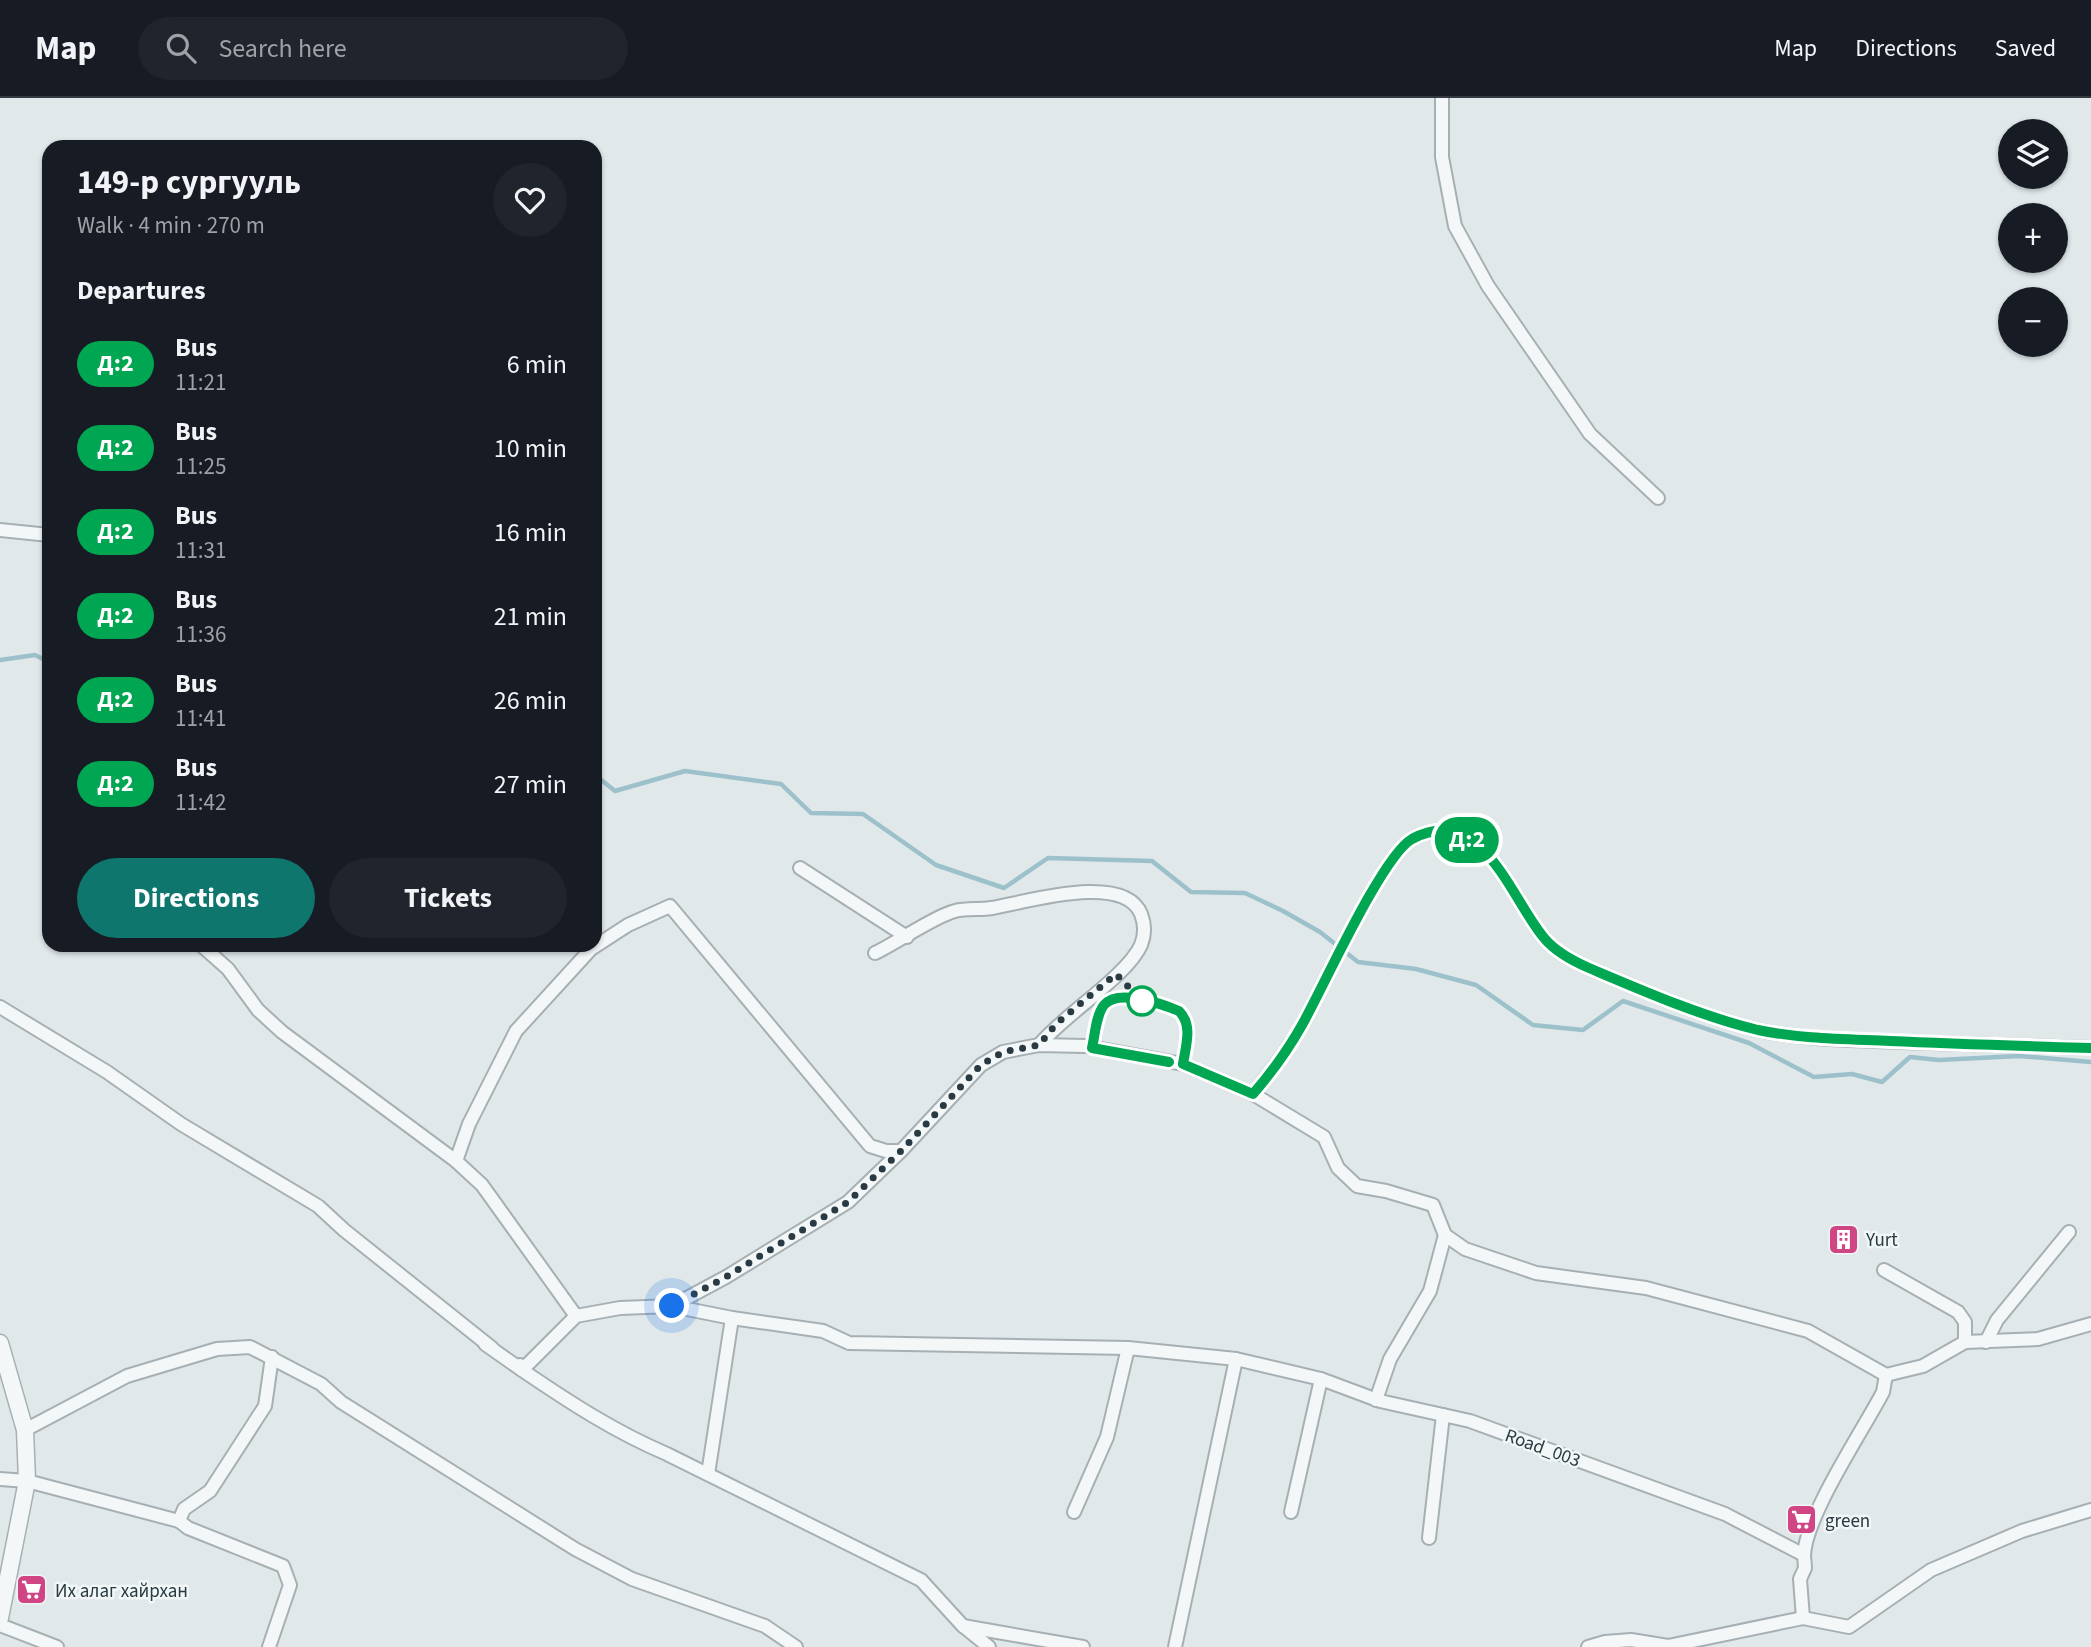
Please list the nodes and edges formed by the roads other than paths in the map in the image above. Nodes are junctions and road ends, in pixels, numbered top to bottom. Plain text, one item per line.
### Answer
1 (1442, 98) edge
2 (1658, 498) dead end
3 (0, 530) edge
4 (42, 534) edge
5 (800, 868) dead end
6 (907, 937) junction
7 (602, 942) edge
8 (209, 952) edge
9 (588, 952) edge
10 (875, 953) dead end
11 (0, 1007) edge
12 (1039, 1045) junction
13 (2091, 1048) edge
14 (1253, 1094) junction
15 (901, 1151) junction
16 (456, 1161) junction
17 (2069, 1232) dead end
18 (1445, 1235) junction
19 (1884, 1270) dead end
20 (672, 1306) junction
21 (576, 1316) junction
22 (732, 1318) junction
23 (2091, 1324) edge
24 (1965, 1342) junction
25 (1986, 1342) junction
26 (0, 1343) edge
27 (1128, 1348) junction
28 (272, 1357) junction
29 (1236, 1359) junction
30 (522, 1370) junction
31 (1886, 1375) junction
32 (1321, 1379) junction
33 (1376, 1400) junction
34 (1443, 1415) junction
35 (25, 1430) junction
36 (708, 1474) junction
37 (0, 1479) edge
38 (27, 1481) junction
39 (2091, 1510) edge
40 (1074, 1511) dead end
41 (1292, 1512) dead end
42 (179, 1521) junction
43 (1429, 1538) dead end
44 (1804, 1555) junction
45 (0, 1618) edge
46 (1803, 1618) junction
47 (0, 1625) edge
48 (962, 1625) junction
49 (57, 1647) edge
50 (269, 1647) edge
51 (796, 1647) edge
52 (989, 1647) edge
53 (1083, 1647) edge
54 (1175, 1647) edge
55 (1588, 1647) edge

1 - 2 street
3 - 4 street
5 - 6 street
6 - 10 street
6 - 12 street
7 - 15 street
8 - 16 street
9 - 16 street
11 - 30 street
12 - 14 street
12 - 15 street
13 - 14 street
14 - 18 street
15 - 20 street
16 - 21 street
17 - 25 street
18 - 31 street
18 - 33 street
19 - 24 street
20 - 21 street
20 - 22 street, Road_003
21 - 30 street
22 - 27 street, Road_003
22 - 36 street
23 - 25 street
24 - 25 street
24 - 31 street
26 - 35 street
27 - 29 street, Road_003
27 - 40 street
28 - 35 street
28 - 42 street
28 - 51 street
29 - 32 street, Road_003
29 - 54 street
30 - 36 street
31 - 44 street
32 - 33 street, Road_003
32 - 41 street
33 - 34 street, Road_003
34 - 43 street
34 - 44 street, Road_003
35 - 38 street
36 - 48 street
37 - 38 street
38 - 42 street
38 - 45 street
39 - 46 street
42 - 50 street
44 - 46 street
46 - 55 street
47 - 49 street
48 - 52 street
48 - 53 street

